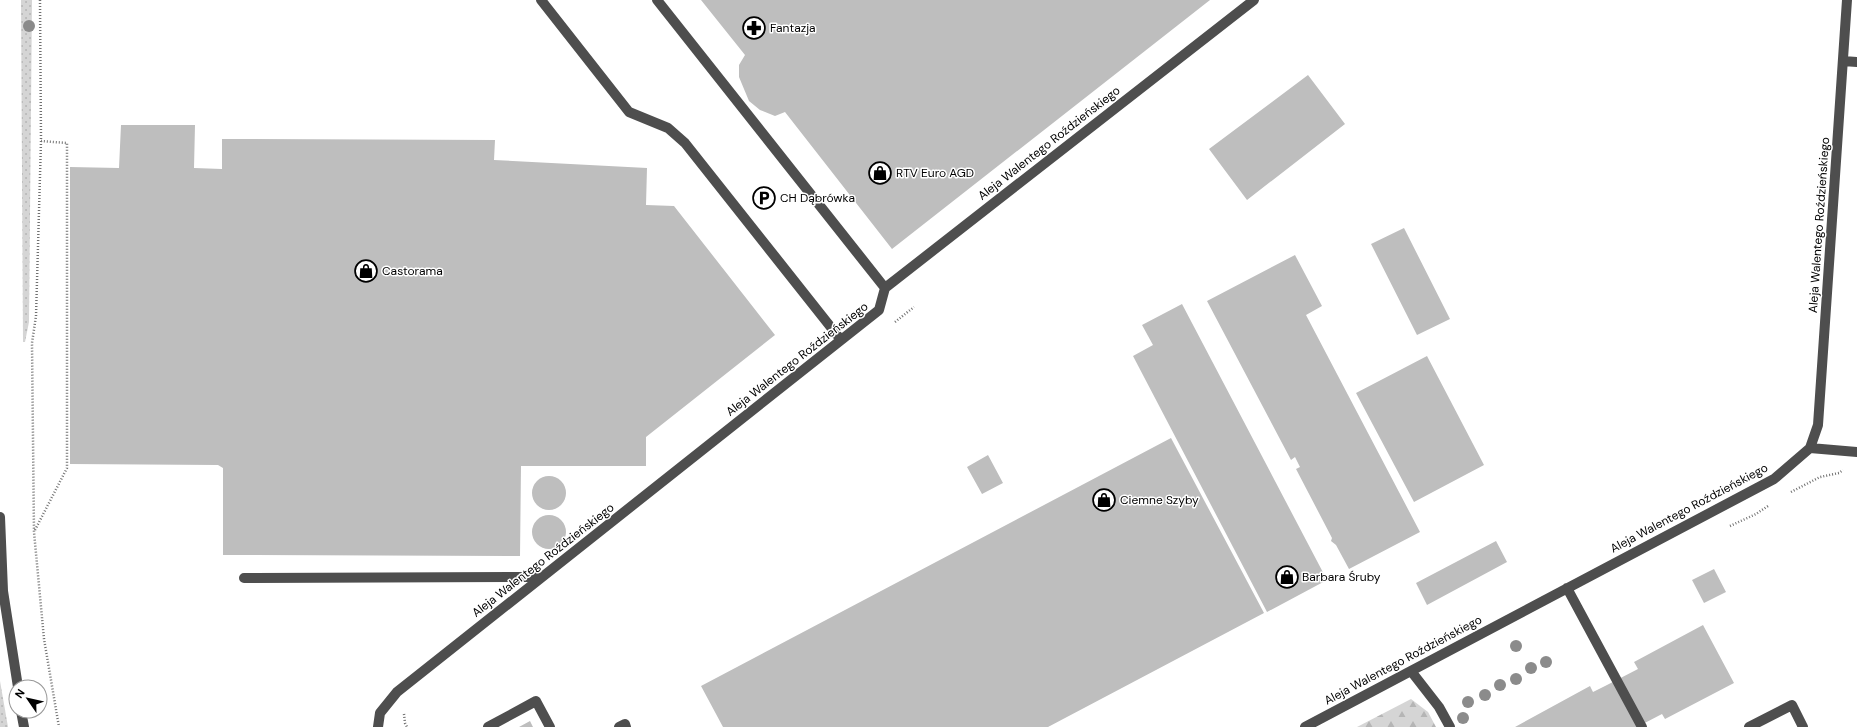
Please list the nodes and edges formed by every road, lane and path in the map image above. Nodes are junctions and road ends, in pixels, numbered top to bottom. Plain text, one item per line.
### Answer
1 (40, 0) edge
2 (541, 0) edge
3 (657, 0) edge
4 (1254, 0) edge
5 (1847, 0) edge
6 (1843, 61) junction
7 (1857, 62) edge
8 (41, 141) junction
9 (885, 288) junction
10 (841, 340) junction
11 (1810, 448) junction
12 (1857, 452) edge
13 (0, 517) edge
14 (34, 532) junction
15 (542, 577) junction
16 (244, 578) dead end
17 (1567, 588) junction
18 (1410, 671) junction
19 (17, 679) edge
20 (59, 727) edge
21 (378, 727) edge
22 (488, 727) edge
23 (550, 727) edge
24 (619, 727) edge
25 (626, 727) edge
26 (1305, 727) edge
27 (1450, 727) edge
28 (1642, 727) edge
29 (1749, 727) edge
30 (1803, 727) edge

1 - 8 path
2 - 10 street
3 - 9 street
4 - 9 street, Aleja Walentego Roździeńskiego
5 - 6 street, Aleja Walentego Roździeńskiego
6 - 7 street
6 - 11 street, Aleja Walentego Roździeńskiego
8 - 14 path
8 - 14 path
9 - 10 street, Aleja Walentego Roździeńskiego
10 - 15 street, Aleja Walentego Roździeńskiego
11 - 12 street
11 - 17 street, Aleja Walentego Roździeńskiego
13 - 19 street
14 - 20 path
15 - 16 street
15 - 21 street, Aleja Walentego Roździeńskiego
17 - 18 street, Aleja Walentego Roździeńskiego
17 - 28 street
18 - 26 street, Aleja Walentego Roździeńskiego
18 - 27 street
22 - 23 street
24 - 25 street
29 - 30 street

